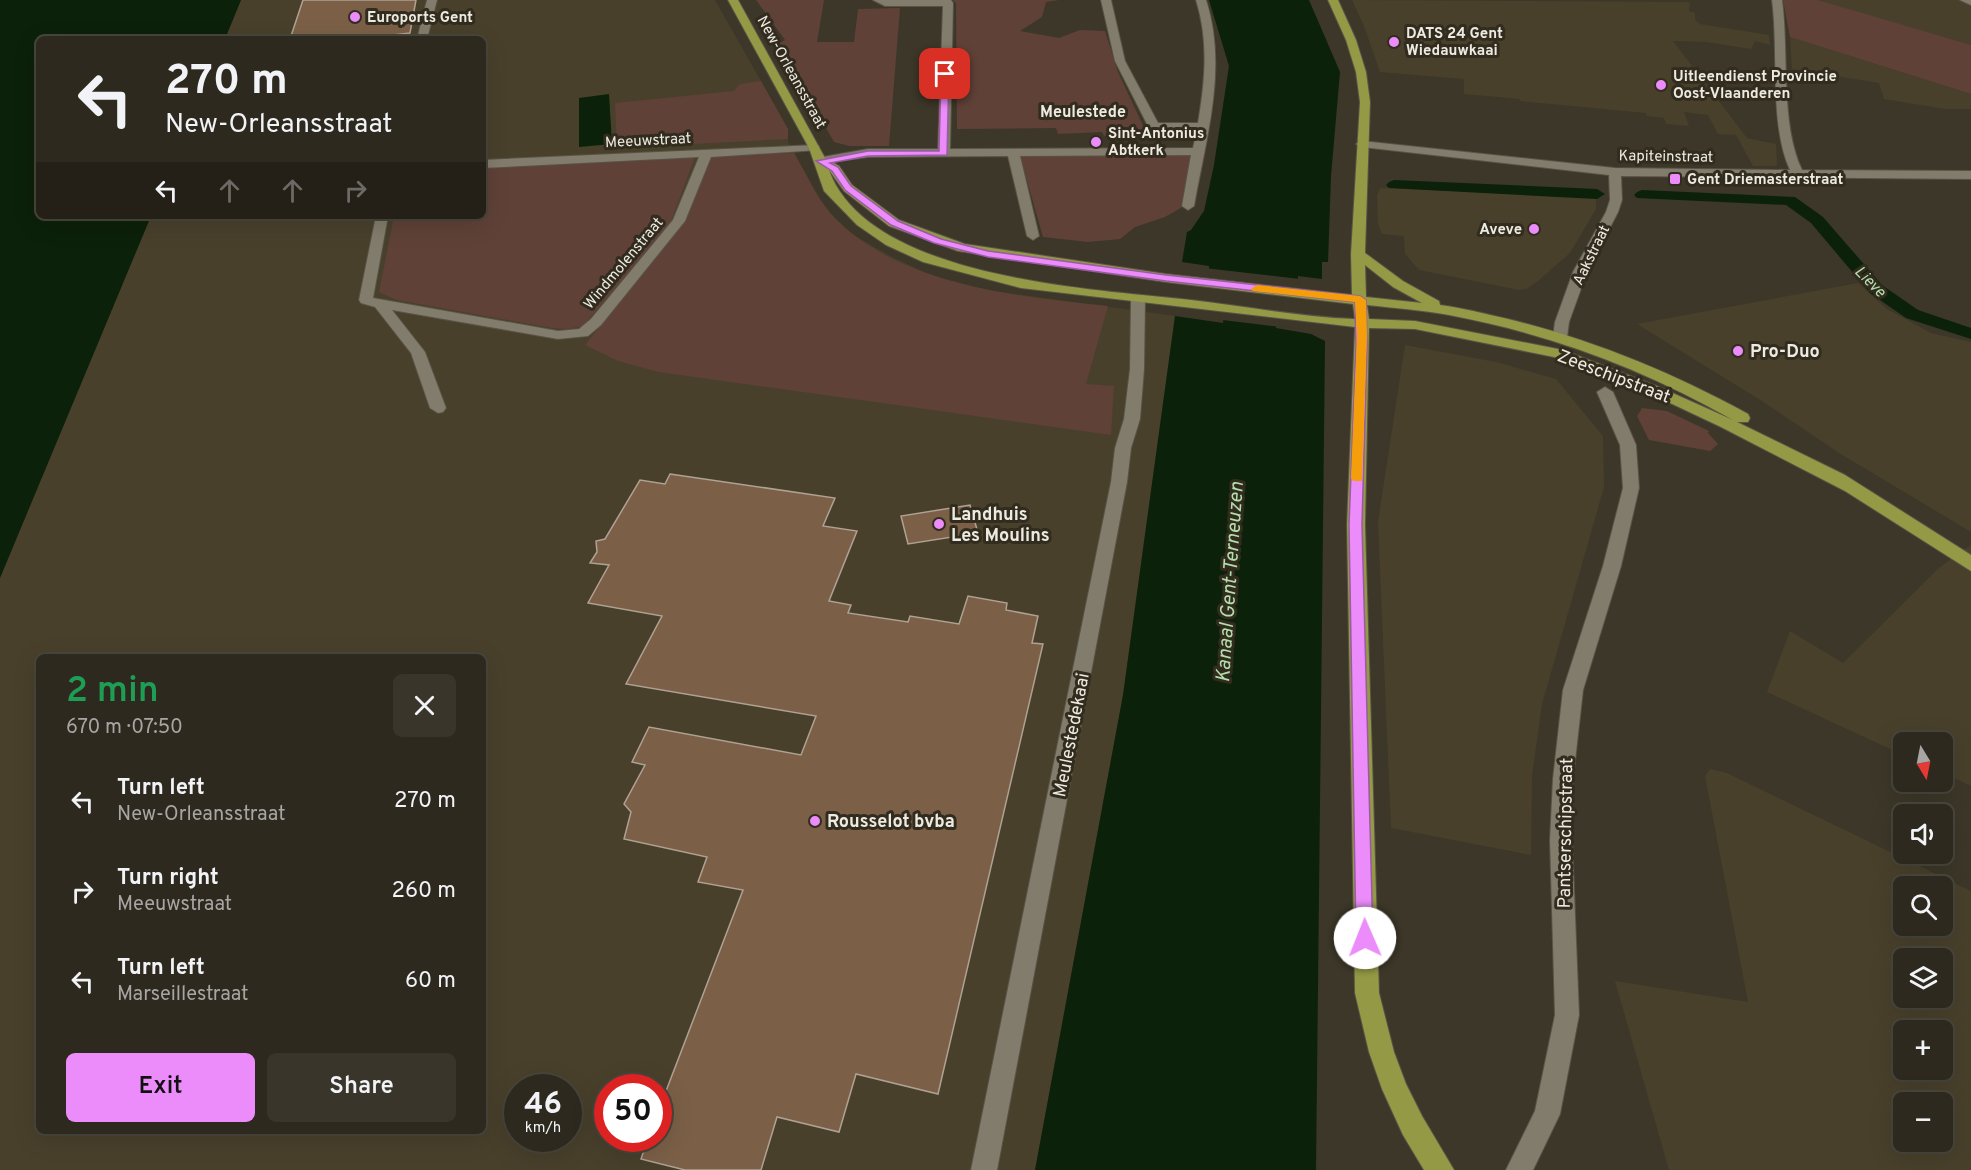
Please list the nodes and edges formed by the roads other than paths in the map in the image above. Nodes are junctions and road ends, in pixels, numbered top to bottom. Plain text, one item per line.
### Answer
1 (432, 0) edge
2 (733, 0) edge
3 (878, 0) edge
4 (1106, 0) edge
5 (1201, 0) edge
6 (1334, 0) edge
7 (1778, 0) edge
8 (1965, 0) edge
9 (947, 1) edge
10 (1971, 2) edge
11 (423, 36) edge
12 (1154, 126) junction
13 (1203, 127) junction
14 (1362, 144) junction
15 (815, 148) junction
16 (1198, 151) junction
17 (707, 152) junction
18 (1134, 152) junction
19 (944, 153) junction
20 (1013, 153) junction
21 (821, 161) junction
22 (486, 164) edge
23 (1615, 172) junction
24 (1798, 174) junction
25 (1971, 175) edge
26 (1188, 206) dead end
27 (381, 219) edge
28 (1033, 236) dead end
29 (1358, 254) junction
30 (1138, 299) junction
31 (1360, 300) junction
32 (380, 304) junction
33 (1446, 310) junction
34 (1362, 323) junction
35 (1560, 337) junction
36 (1605, 392) dead end
37 (438, 408) dead end
38 (1849, 486) junction
39 (1971, 564) edge
40 (984, 1170) edge
41 (1441, 1170) edge
42 (1519, 1170) edge

1 - 11 street
2 - 15 main road, New-Orleansstraat
3 - 9 street
4 - 12 street
5 - 13 street
6 - 14 main road
7 - 24 street
8 - 10 street
9 - 19 street
12 - 13 street
12 - 18 street
13 - 16 street
14 - 23 street, Kapiteinstraat
14 - 29 main road
15 - 17 street, Meeuwstraat
15 - 21 main road, New-Orleansstraat
16 - 18 street
16 - 26 street
17 - 22 street, Meeuwstraat
17 - 32 street, Windmolenstraat
18 - 20 street
19 - 20 street
19 - 21 street
20 - 28 street
21 - 30 main road, New-Orleansstraat
21 - 31 main road, New-Orleansstraat
23 - 24 street, Kapiteinstraat
23 - 35 street, Aakstraat
24 - 25 street, Kapiteinstraat
27 - 32 street
29 - 31 main road
29 - 33 main road, Zeeschipstraat
30 - 34 main road, New-Orleansstraat
30 - 40 street, Meulestedekaai
31 - 33 main road, Zeeschipstraat
31 - 34 main road
32 - 37 street
33 - 35 main road, Zeeschipstraat
34 - 38 main road, Zeeschipstraat
34 - 41 main road
35 - 38 main road, Zeeschipstraat
36 - 42 street, Pantserschipstraat
38 - 39 main road, Zeeschipstraat

